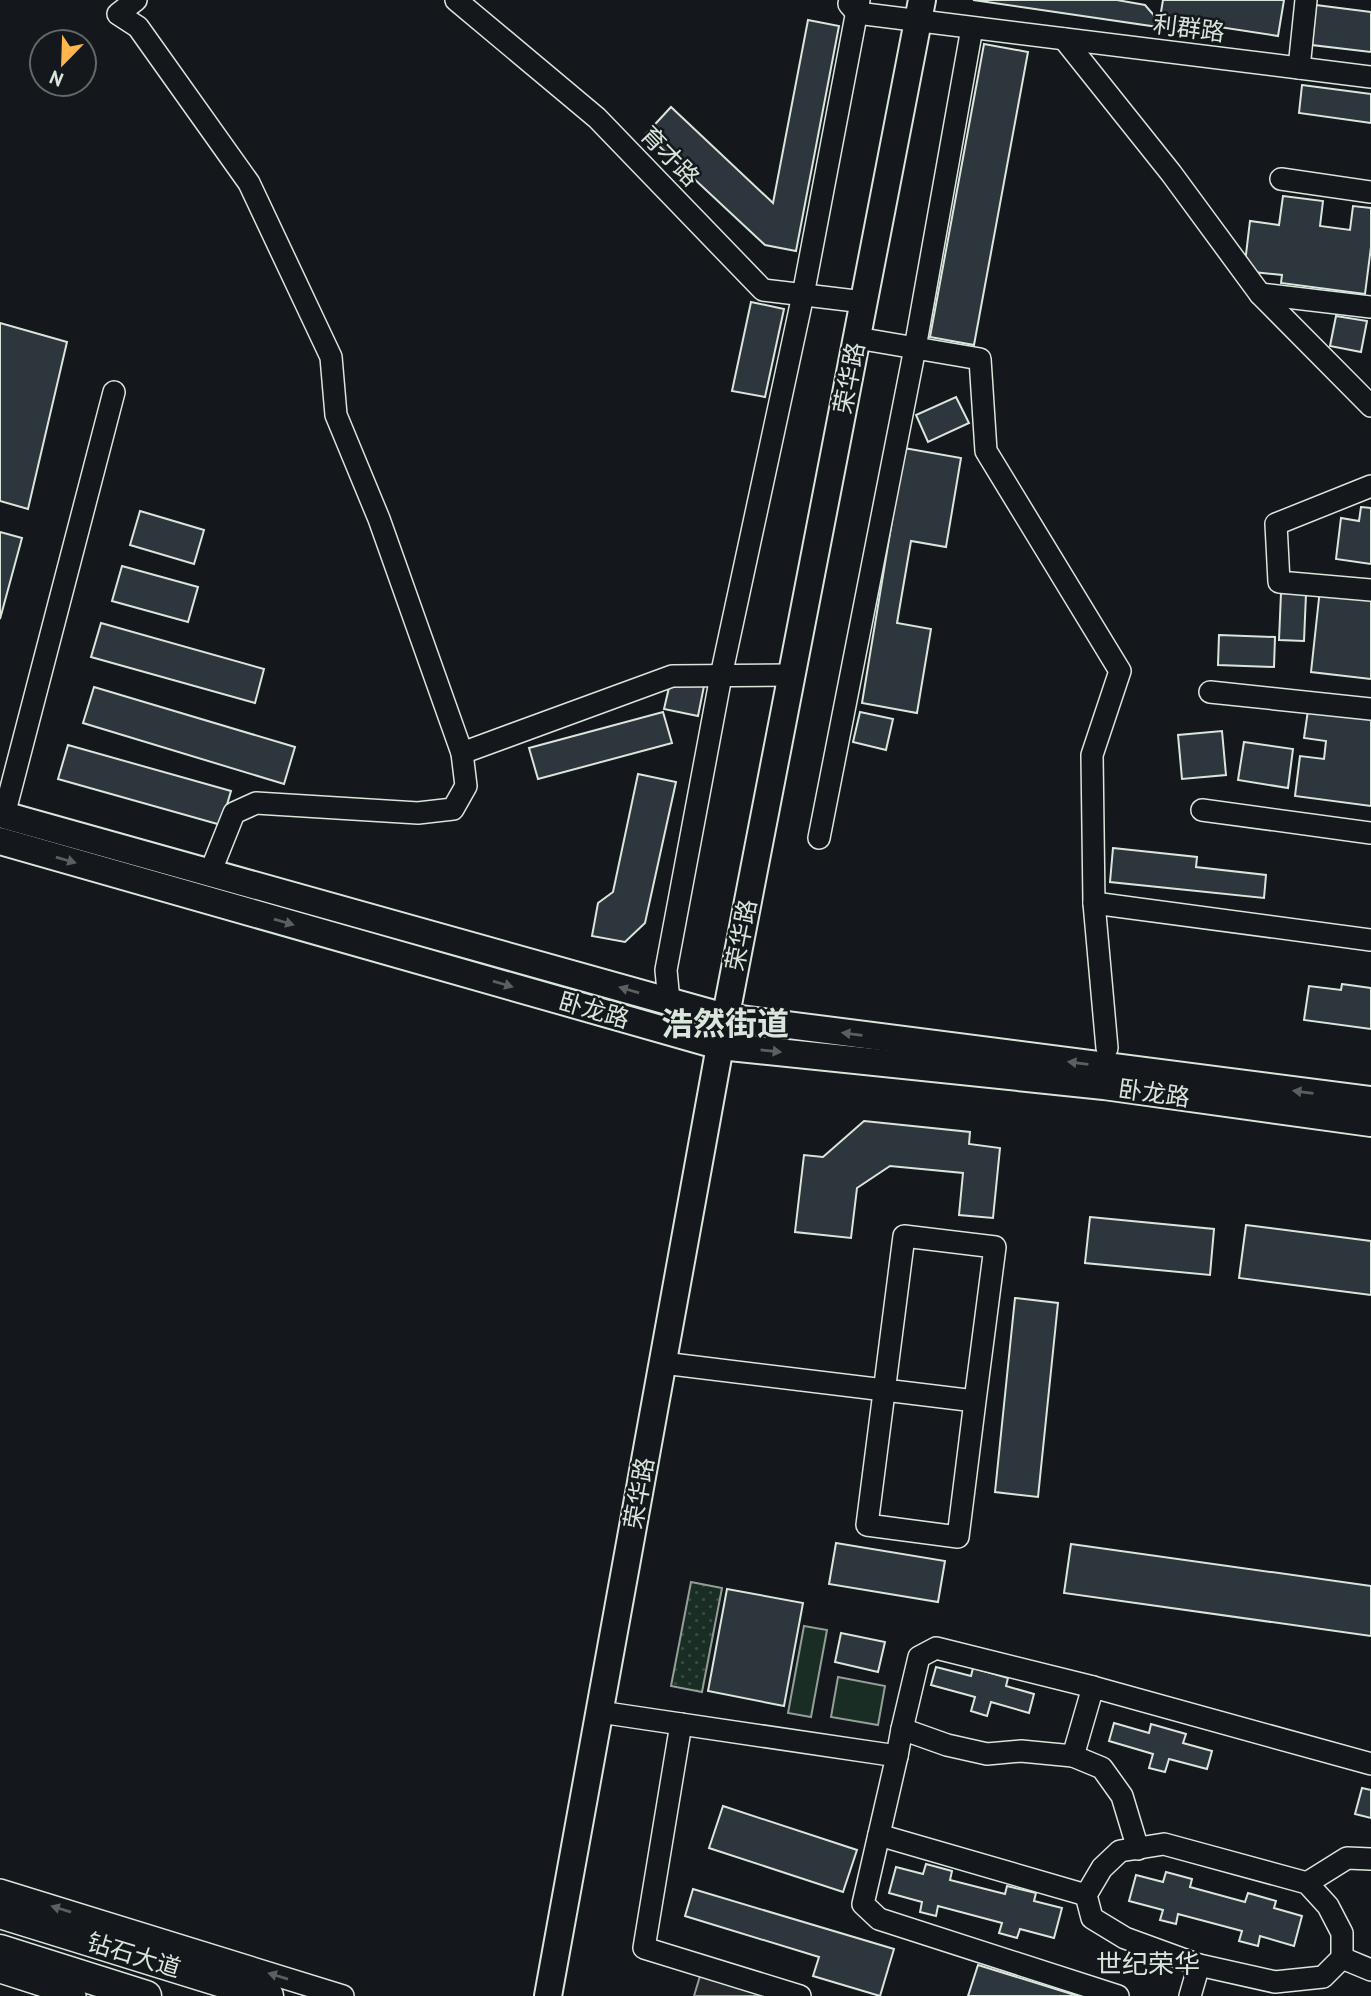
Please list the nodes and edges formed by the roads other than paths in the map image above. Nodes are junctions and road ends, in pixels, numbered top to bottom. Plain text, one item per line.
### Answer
1 (136, 0) edge
2 (456, 0) edge
3 (1306, 0) edge
4 (854, 4) edge
5 (920, 11) edge
6 (972, 28) junction
7 (1064, 39) junction
8 (1299, 68) junction
9 (1371, 77) edge
10 (1281, 179) dead end
11 (1371, 192) edge
12 (1260, 294) junction
13 (803, 295) junction
14 (864, 302) junction
15 (1371, 307) edge
16 (857, 338) junction
17 (915, 348) junction
18 (114, 392) dead end
19 (1371, 406) edge
20 (1371, 486) edge
21 (1371, 590) edge
22 (792, 675) junction
23 (721, 676) junction
24 (1210, 692) dead end
25 (1371, 709) edge
26 (462, 753) junction
27 (1202, 810) dead end
28 (1, 823) edge
29 (1371, 833) edge
30 (819, 838) dead end
31 (209, 873) junction
32 (1094, 903) junction
33 (1371, 940) edge
34 (669, 1002) junction
35 (726, 1017) junction
36 (720, 1046) junction
37 (1107, 1048) dead end
38 (1371, 1100) edge
39 (1371, 1123) edge
40 (663, 1363) junction
41 (885, 1390) junction
42 (975, 1401) junction
43 (1093, 1687) junction
44 (600, 1712) junction
45 (681, 1724) junction
46 (902, 1729) junction
47 (897, 1756) junction
48 (1073, 1756) junction
49 (1371, 1764) edge
50 (879, 1835) junction
51 (1138, 1849) junction
52 (1371, 1859) edge
53 (1307, 1883) junction
54 (0, 1891) edge
55 (1086, 1895) junction
56 (0, 1913) edge
57 (1342, 1958) junction
58 (3, 1962) edge
59 (1199, 1965) junction
60 (1371, 1970) edge
61 (75, 1996) edge
62 (146, 1996) edge
63 (268, 1996) edge
64 (343, 1996) edge
65 (548, 1996) edge
66 (800, 1996) edge
67 (1118, 1996) edge
68 (1190, 1996) edge

1 - 26 street
2 - 13 street, 育才路
3 - 8 street
4 - 5 street, 利群路
4 - 13 street
5 - 6 street, 利群路
5 - 14 main road, 荣华路
6 - 7 street, 利群路
6 - 17 street
7 - 8 street, 利群路
7 - 12 street
8 - 9 street, 利群路
10 - 11 street
12 - 15 street
12 - 19 street
13 - 14 street, 育才路
13 - 23 street
14 - 16 main road, 荣华路
16 - 17 street
16 - 22 main road, 荣华路
17 - 30 street
17 - 32 street
18 - 28 street
20 - 21 street
22 - 23 street
22 - 35 main road, 荣华路
23 - 26 street
23 - 34 street
24 - 25 street
26 - 31 street
27 - 29 street
28 - 31 main road, 卧龙路
28 -> 36 main road, 卧龙路
34 -> 31 main road, 卧龙路
32 - 33 street
32 - 37 street
34 - 35 main road, 卧龙路
35 - 36 main road, 荣华路
38 -> 35 main road, 卧龙路
36 -> 39 main road, 卧龙路
36 - 40 main road, 荣华路
40 - 41 street
40 - 44 main road, 荣华路
41 - 42 street
41 - 42 street
41 - 42 street
43 - 46 street
43 - 48 street
43 - 49 street
44 - 45 street
44 - 65 main road, 荣华路
45 - 47 street
45 - 66 street
46 - 47 street
46 - 48 street
47 - 50 street
48 - 51 street
50 - 55 street
50 - 67 street
51 - 53 street
51 - 55 street
52 - 53 street
53 - 57 street
64 -> 54 street
55 - 59 street
56 - 63 highway, 钻石大道
57 - 59 street
57 - 60 street
58 - 61 street
58 - 62 highway, 钻石大道
59 - 68 street

